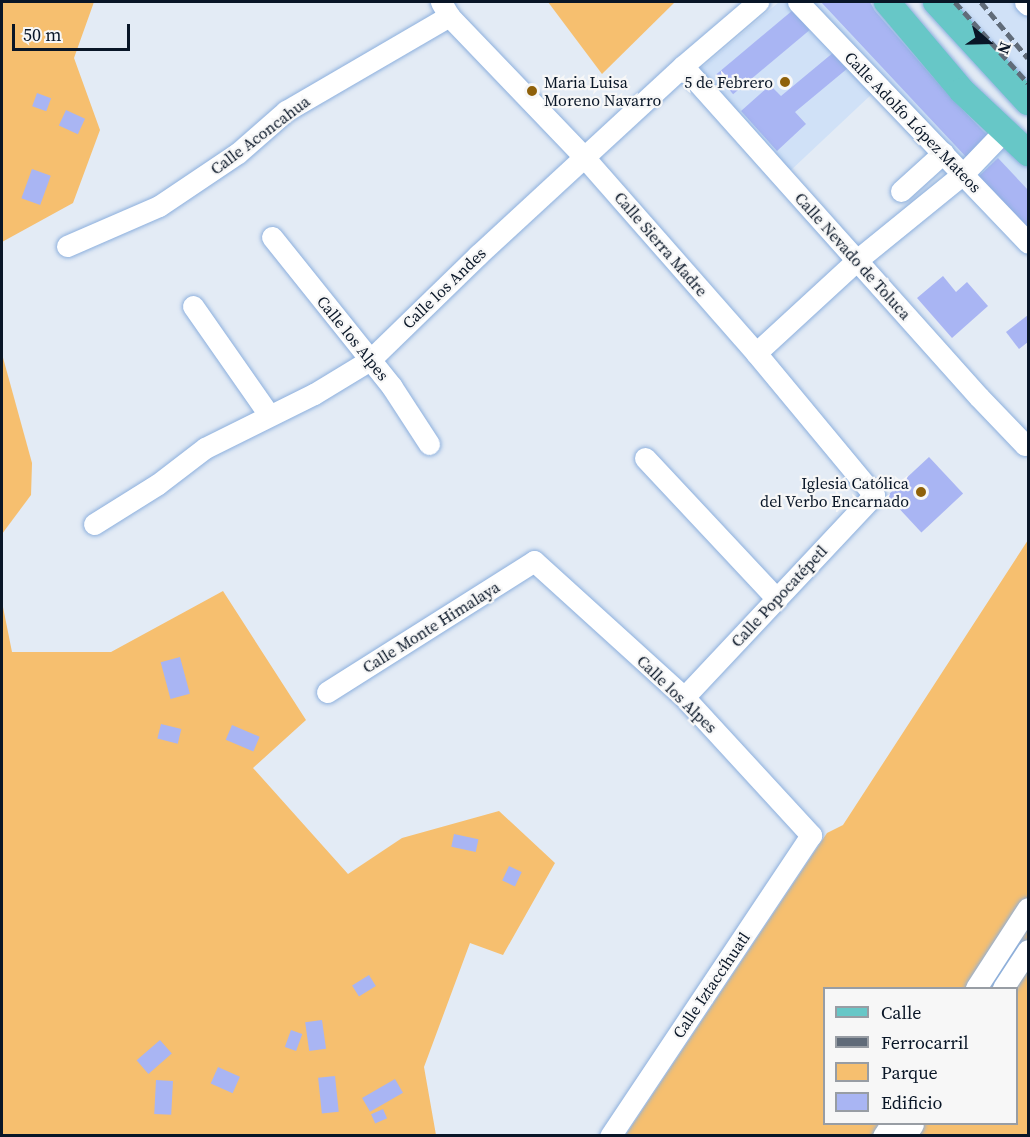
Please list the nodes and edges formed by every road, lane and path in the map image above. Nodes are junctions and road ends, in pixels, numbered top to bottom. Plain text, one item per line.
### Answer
1 (758, 2) edge
2 (798, 2) edge
3 (887, 2) edge
4 (936, 2) edge
5 (1025, 2) edge
6 (1029, 5) edge
7 (445, 9) edge
8 (683, 66) junction
9 (1029, 102) edge
10 (1005, 130) junction
11 (943, 153) junction
12 (1029, 153) edge
13 (584, 157) junction
14 (963, 174) junction
15 (901, 191) dead end
16 (272, 237) dead end
17 (1029, 243) edge
18 (67, 246) dead end
19 (857, 260) junction
20 (193, 306) dead end
21 (756, 353) junction
22 (370, 360) junction
23 (269, 415) junction
24 (1027, 443) edge
25 (429, 444) dead end
26 (645, 458) dead end
27 (874, 495) joint
28 (94, 524) dead end
29 (534, 561) joint
30 (777, 599) junction
31 (327, 692) dead end
32 (684, 697) junction
33 (811, 835) joint
34 (1029, 908) edge
35 (1029, 950) edge
36 (977, 987) edge
37 (1004, 987) edge
38 (610, 1136) edge

1 - 8 street, Calle los Andes
2 - 11 street, Calle Adolfo López Mateos
3 - 10 main road
4 - 9 main road
5 - 6 street
7 - 13 street, Calle Sierra Madre
7 - 18 street, Calle Aconcahua
8 - 13 street, Calle los Andes
8 - 19 street, Calle Nevado de Toluca
10 - 12 main road
10 - 14 street
11 - 14 street, Calle Adolfo López Mateos
11 - 15 street
13 - 21 street, Calle Sierra Madre
13 - 22 street, Calle los Andes
14 - 17 street, Calle Adolfo López Mateos
14 - 19 street
16 - 22 street, Calle los Alpes
19 - 21 street
19 - 24 street, Calle Nevado de Toluca
20 - 23 street
21 - 27 street, Calle Sierra Madre
22 - 23 street, Calle los Andes
22 - 25 street, Calle los Alpes
23 - 28 street, Calle los Andes
26 - 30 street
27 - 30 street, Calle Popocatépetl
29 - 31 street, Calle Monte Himalaya
29 - 32 street, Calle los Alpes
30 - 32 street, Calle Popocatépetl
32 - 33 street, Calle los Alpes
33 - 38 street, Calle Iztaccíhuatl
34 - 36 street
35 - 37 street

